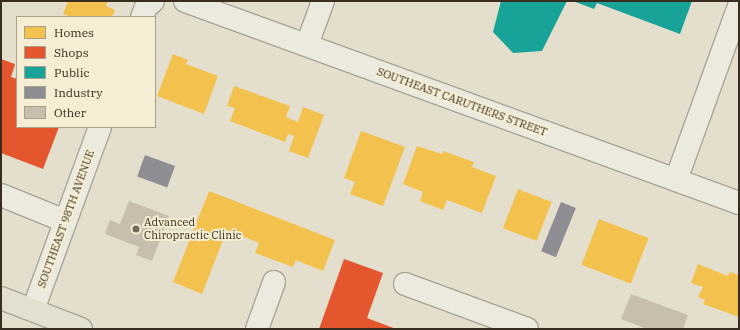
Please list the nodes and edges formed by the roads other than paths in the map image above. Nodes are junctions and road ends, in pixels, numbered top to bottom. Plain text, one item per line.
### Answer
1 (154, 1) edge
2 (185, 1) edge
3 (323, 1) edge
4 (739, 6) edge
5 (142, 16) edge
6 (307, 45) junction
7 (100, 128) edge
8 (676, 180) junction
9 (1, 195) edge
10 (739, 203) edge
11 (65, 221) junction
12 (274, 282) dead end
13 (405, 284) dead end
14 (1, 298) edge
15 (33, 310) junction
16 (484, 321) edge
17 (80, 329) edge
18 (257, 329) edge
19 (527, 329) edge

1 - 5 street
2 - 6 street, SOUTHEAST CARUTHERS STREET
3 - 6 street
4 - 8 street
6 - 8 street, SOUTHEAST CARUTHERS STREET
7 - 11 street, SOUTHEAST 98TH AVENUE
8 - 10 street, SOUTHEAST CARUTHERS STREET
9 - 11 street
11 - 15 street, SOUTHEAST 98TH AVENUE
12 - 18 street
13 - 16 street
14 - 15 main road
15 - 17 main road
16 - 19 street

